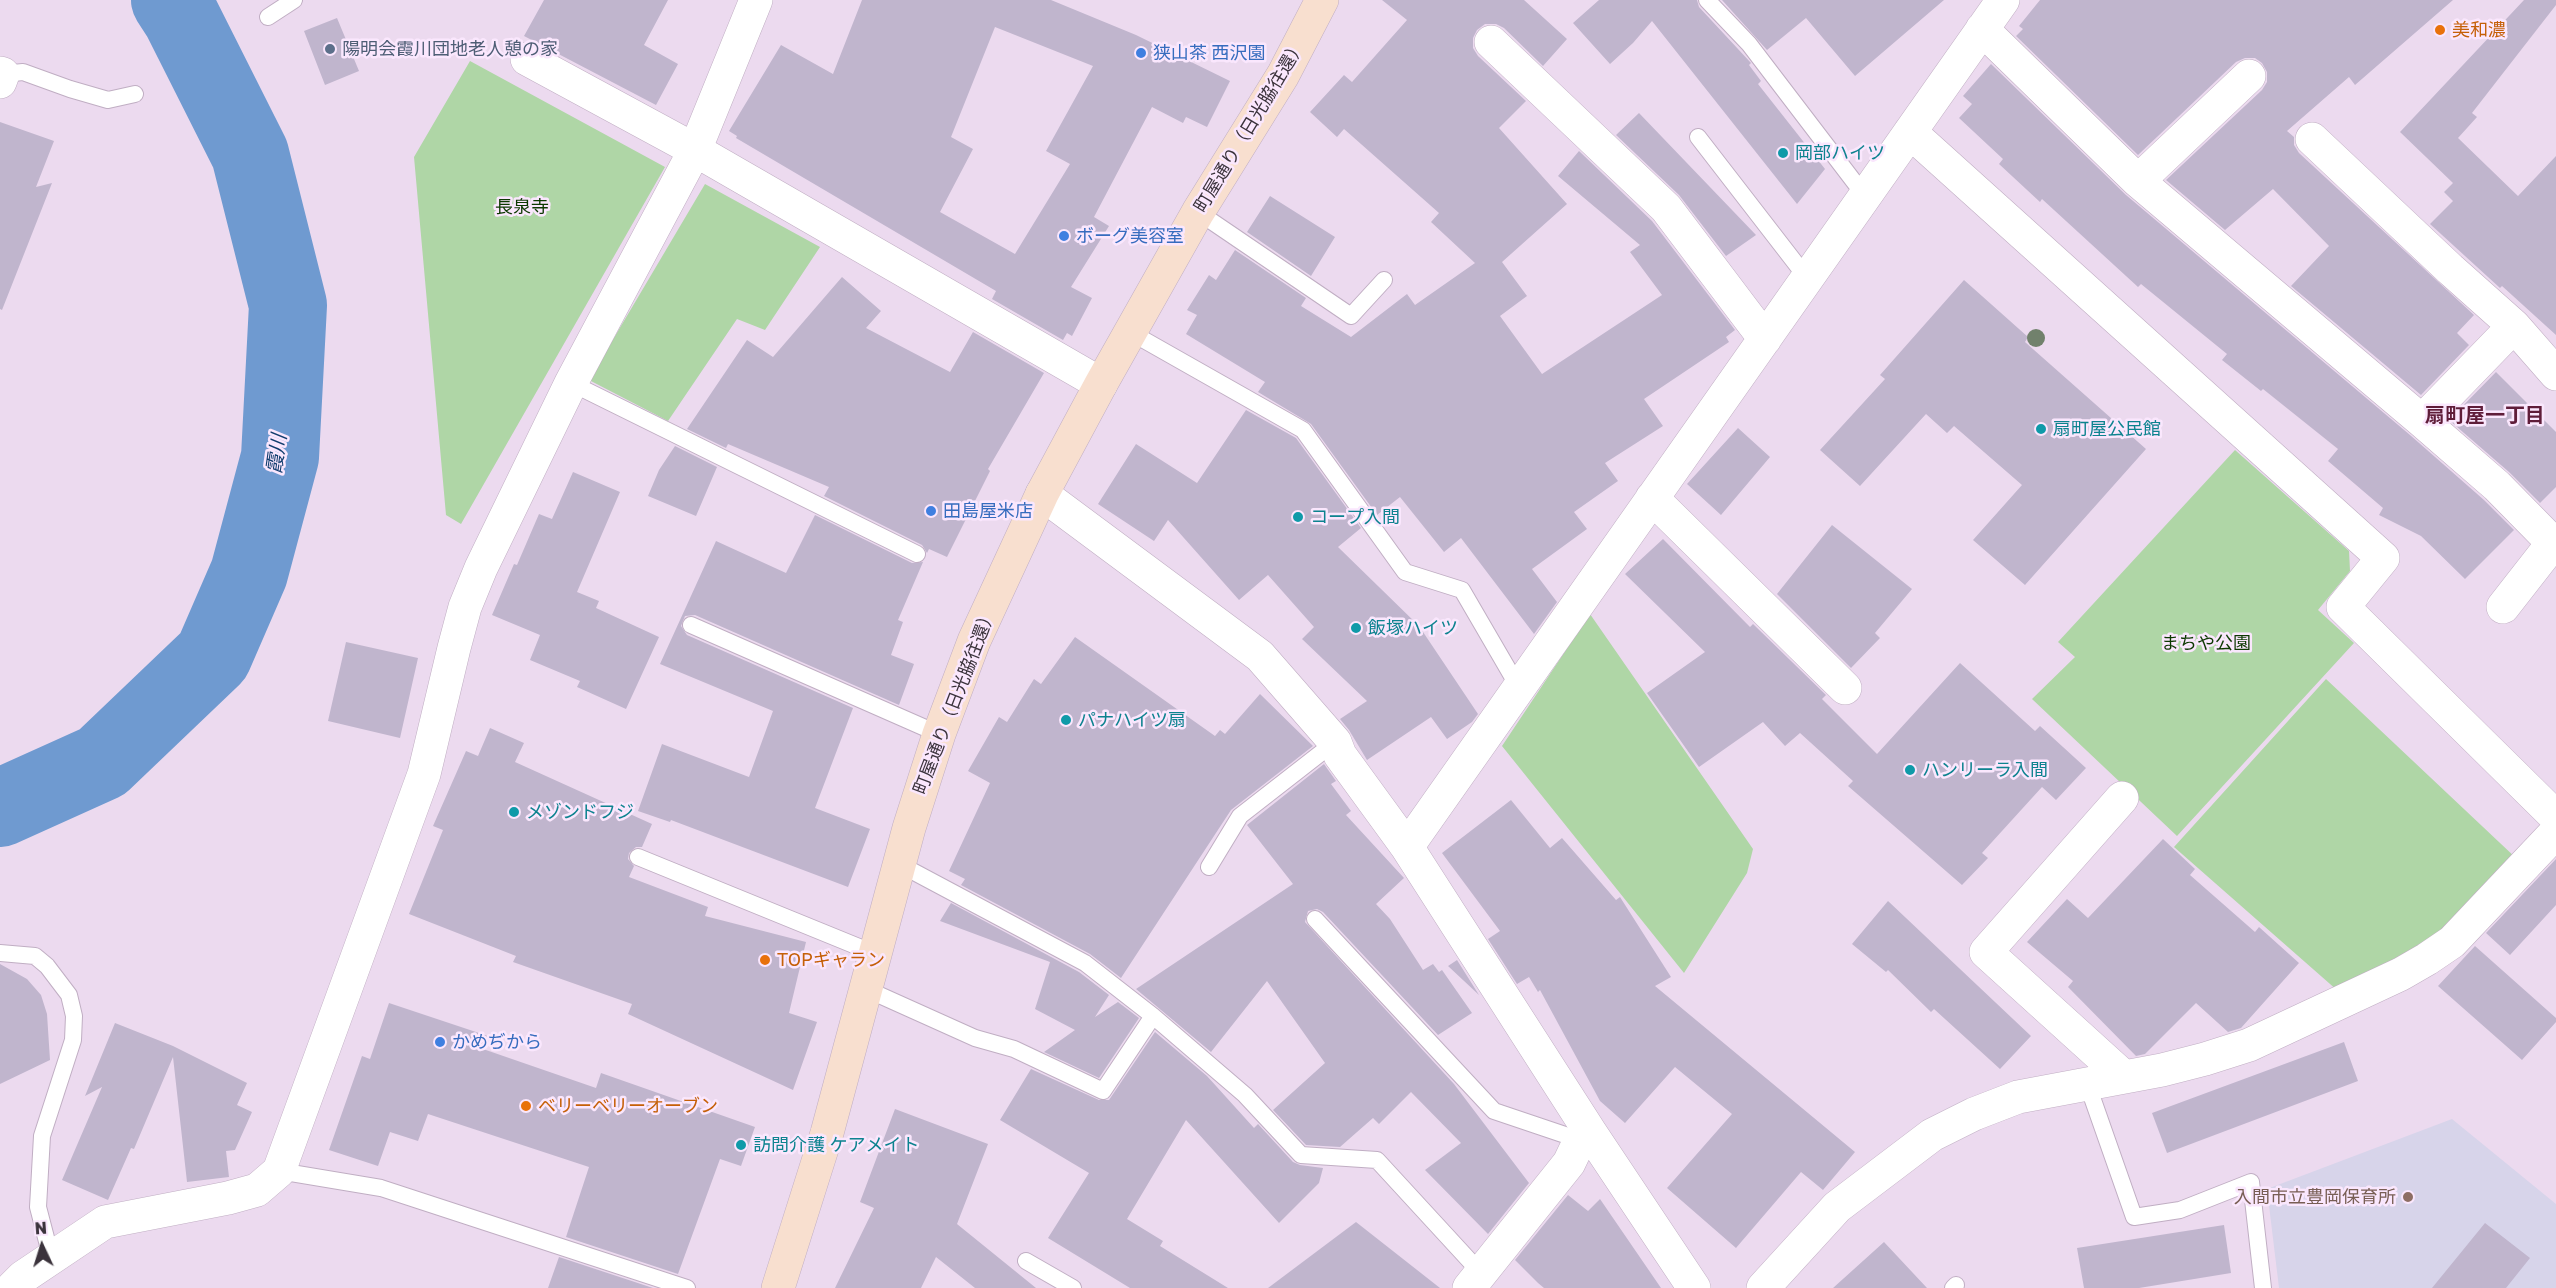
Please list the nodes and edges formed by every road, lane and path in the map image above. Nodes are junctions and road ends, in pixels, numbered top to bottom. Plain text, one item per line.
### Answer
1 (294, 0) edge
2 (756, 0) edge
3 (1322, 0) edge
4 (1707, 0) edge
5 (2003, 0) edge
6 (268, 17) dead end
7 (1982, 29) junction
8 (1491, 42) dead end
9 (527, 59) dead end
10 (1, 76) edge
11 (2249, 76) dead end
12 (135, 94) dead end
13 (1910, 132) junction
14 (1698, 137) dead end
15 (2312, 139) dead end
16 (695, 150) junction
17 (2138, 181) junction
18 (1865, 196) junction
19 (1198, 212) junction
20 (1807, 279) junction
21 (1384, 280) dead end
22 (2514, 326) junction
23 (1130, 332) junction
24 (1765, 339) junction
25 (2556, 374) edge
26 (571, 383) junction
27 (1101, 384) junction
28 (2422, 420) junction
29 (1042, 494) junction
30 (1652, 498) junction
31 (917, 554) dead end
32 (2502, 607) dead end
33 (691, 625) dead end
34 (1519, 688) junction
35 (1845, 688) dead end
36 (939, 734) junction
37 (1335, 742) junction
38 (2122, 798) dead end
39 (2556, 817) edge
40 (2556, 832) edge
41 (1407, 847) junction
42 (638, 857) dead end
43 (900, 865) junction
44 (1209, 867) dead end
45 (1315, 919) dead end
46 (0, 953) edge
47 (876, 954) junction
48 (866, 989) junction
49 (1153, 1016) junction
50 (2124, 1077) junction
51 (2087, 1083) junction
52 (1585, 1136) junction
53 (279, 1171) junction
54 (51, 1257) junction
55 (1026, 1261) dead end
56 (1475, 1280) edge
57 (784, 1285) edge
58 (12, 1288) edge
59 (687, 1288) edge
60 (1072, 1288) edge
61 (1695, 1288) edge
62 (1763, 1288) edge
63 (2263, 1288) edge

1 - 6 lane
2 - 16 street
3 - 19 street, 町屋通り（日光脇往還）
4 - 18 lane
5 - 7 street
7 - 13 street
7 - 17 street
8 - 24 street
9 - 16 street
10 - 12 lane
11 - 17 street
13 - 18 street
13 - 39 street
14 - 20 lane
15 - 22 street
16 - 26 street
16 - 27 street
17 - 28 street
18 - 20 street
19 - 21 lane
19 - 23 street, 町屋通り（日光脇往還）
20 - 24 street
22 - 25 street
22 - 28 street
23 - 27 street, 町屋通り（日光脇往還）
23 - 34 lane
24 - 30 street
26 - 31 lane
26 - 53 street
27 - 29 street, 町屋通り（日光脇往還）
28 - 32 street
29 - 36 street, 町屋通り（日光脇往還）
29 - 37 street
30 - 34 street
30 - 35 street
33 - 36 lane
34 - 41 street
36 - 43 street, 町屋通り（日光脇往還）
37 - 41 street
37 - 44 lane
38 - 50 street
40 - 50 street
41 - 52 street
42 - 47 lane
43 - 47 street, 町屋通り（日光脇往還）
43 - 49 lane
45 - 52 lane
46 - 54 lane
47 - 48 street, 町屋通り（日光脇往還）
48 - 49 lane
48 - 57 street, 町屋通り（日光脇往還）
49 - 56 lane
50 - 51 street
51 - 62 street
51 - 63 lane
52 - 56 street
52 - 61 street
53 - 54 street
53 - 59 lane
54 - 58 street
55 - 60 lane

